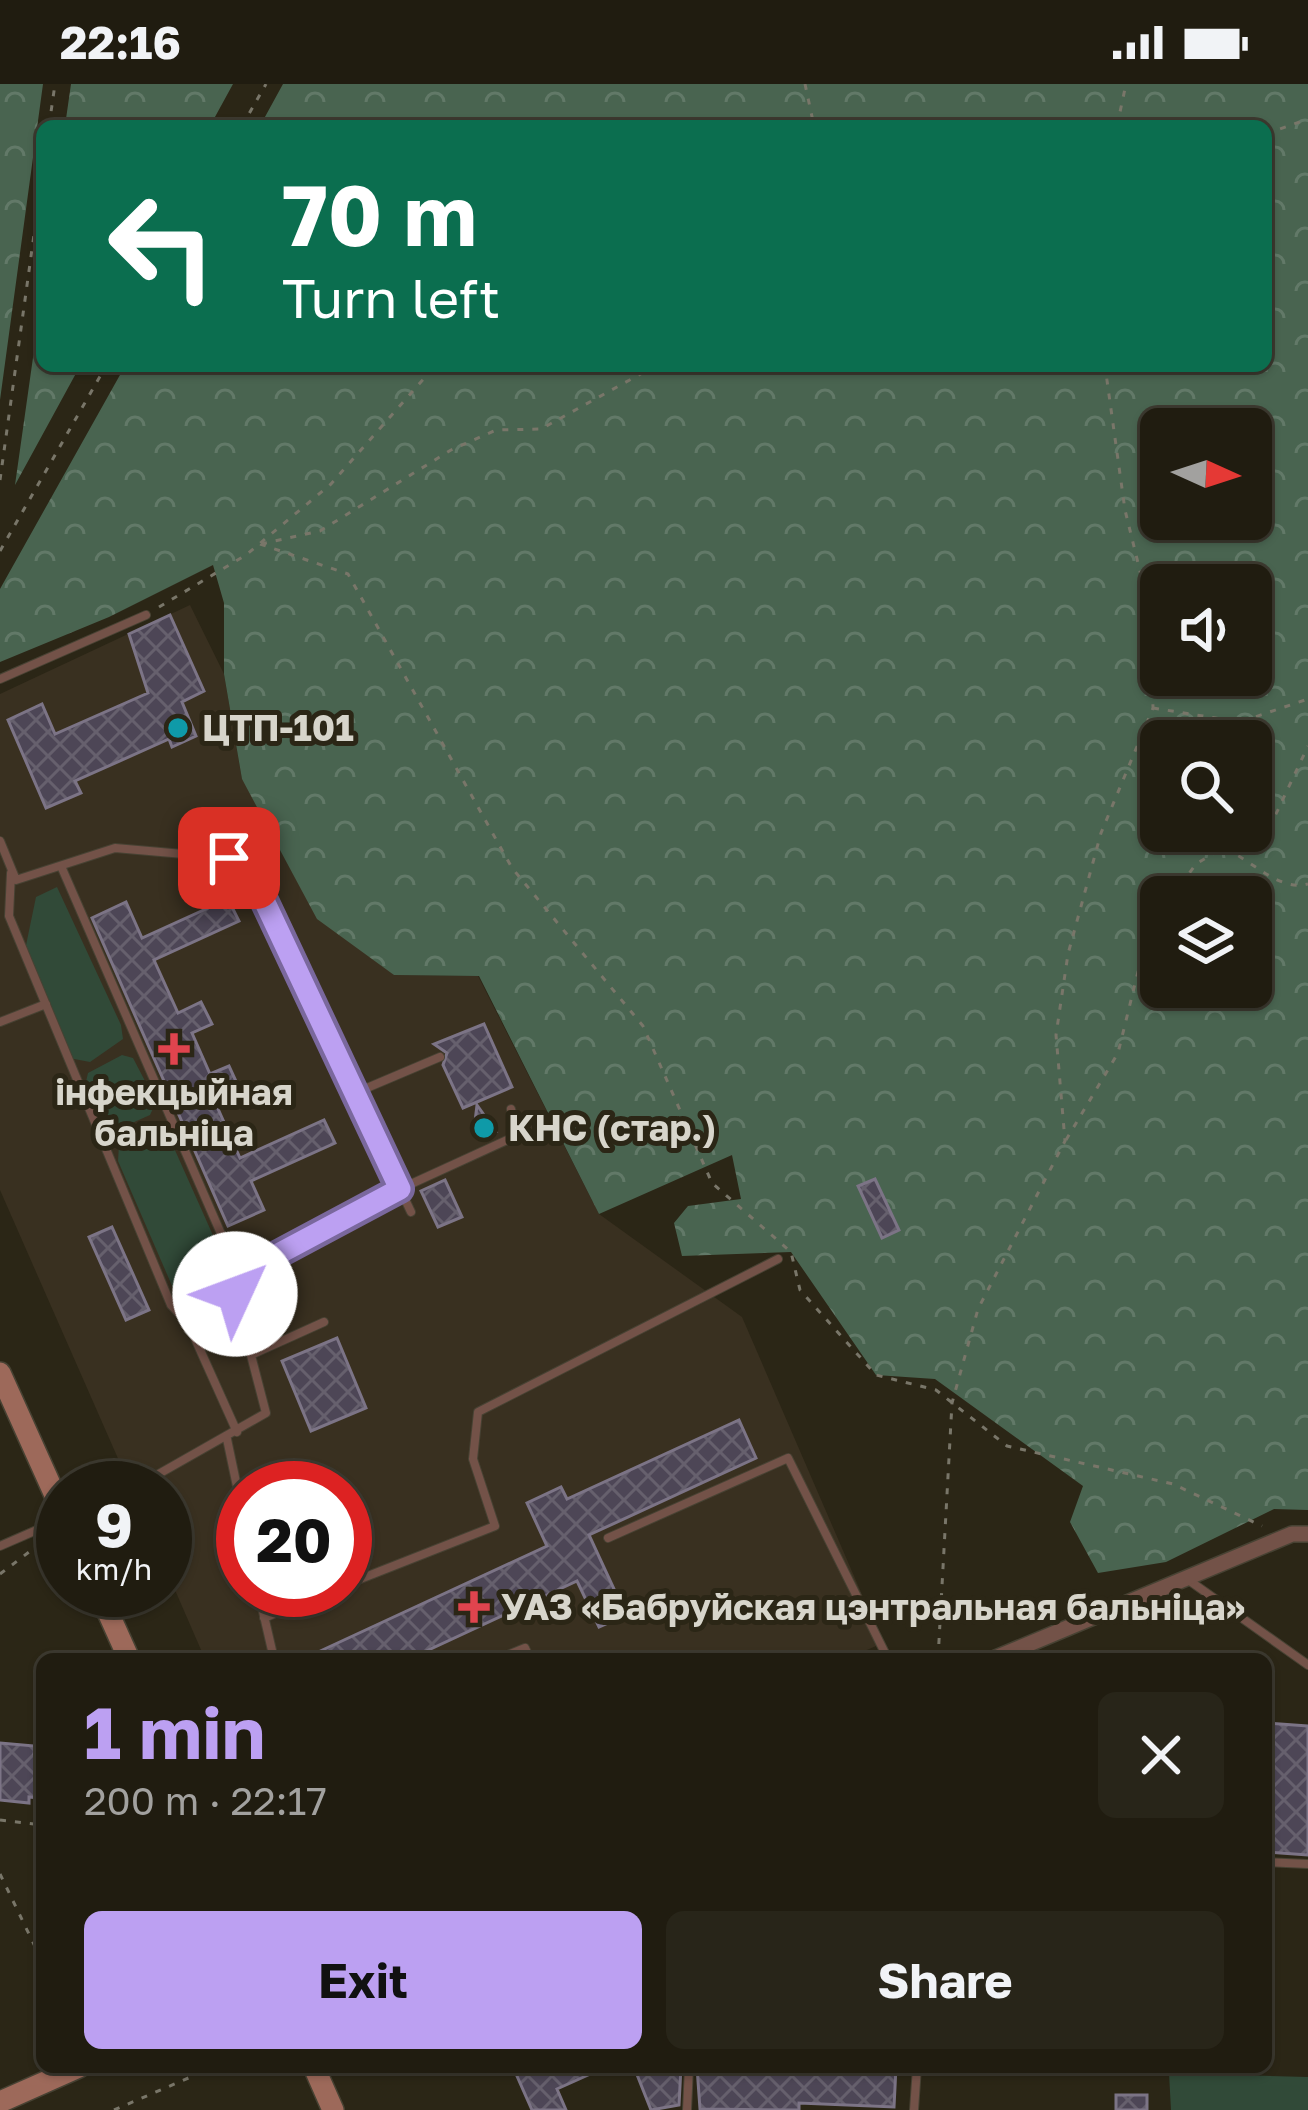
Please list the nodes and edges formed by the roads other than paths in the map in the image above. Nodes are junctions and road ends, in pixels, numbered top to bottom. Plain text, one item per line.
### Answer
1 (146, 615) road end
2 (0, 679) edge
3 (0, 841) edge
4 (61, 866) junction
5 (11, 871) junction
6 (46, 1004) junction
7 (0, 1022) edge
8 (440, 1057) dead end
9 (355, 1093) junction
10 (511, 1109) dead end
11 (400, 1189) junction
12 (411, 1212) dead end
13 (778, 1259) dead end
14 (239, 1275) junction
15 (324, 1322) dead end
16 (254, 1354) junction
17 (0, 1373) edge
18 (237, 1432) junction
19 (227, 1439) junction
20 (39, 1461) edge
21 (185, 1461) edge
22 (232, 1461) edge
23 (36, 1528) edge
24 (1308, 1534) edge
25 (608, 1538) dead end
26 (0, 1546) edge
27 (372, 1574) edge
28 (1185, 1578) junction
29 (110, 1617) edge
30 (264, 1618) edge
31 (126, 1653) edge
32 (273, 1653) edge
33 (885, 1653) edge
34 (1022, 1653) edge
35 (1308, 1665) edge
36 (1272, 1862) edge
37 (1308, 1864) edge
38 (65, 2073) edge
39 (317, 2073) edge
40 (689, 2073) edge
41 (916, 2073) edge
42 (0, 2102) edge
43 (334, 2110) edge
44 (687, 2110) edge
45 (914, 2110) edge

1 - 2 lane
3 - 5 lane
4 - 5 lane
4 - 9 lane
4 - 14 lane
5 - 6 lane
6 - 7 lane
6 - 18 lane
8 - 9 lane
9 - 11 lane
10 - 11 lane
11 - 12 lane
11 - 14 lane
13 - 27 lane
14 - 16 lane
15 - 16 lane
16 - 18 lane
17 - 20 main road
18 - 19 lane
19 - 21 lane
19 - 22 lane
23 - 26 lane
24 - 28 street
25 - 33 lane
28 - 34 street
28 - 35 lane
29 - 31 main road
30 - 32 lane
36 - 37 lane
38 - 42 main road
39 - 43 main road
40 - 44 lane
41 - 45 lane

